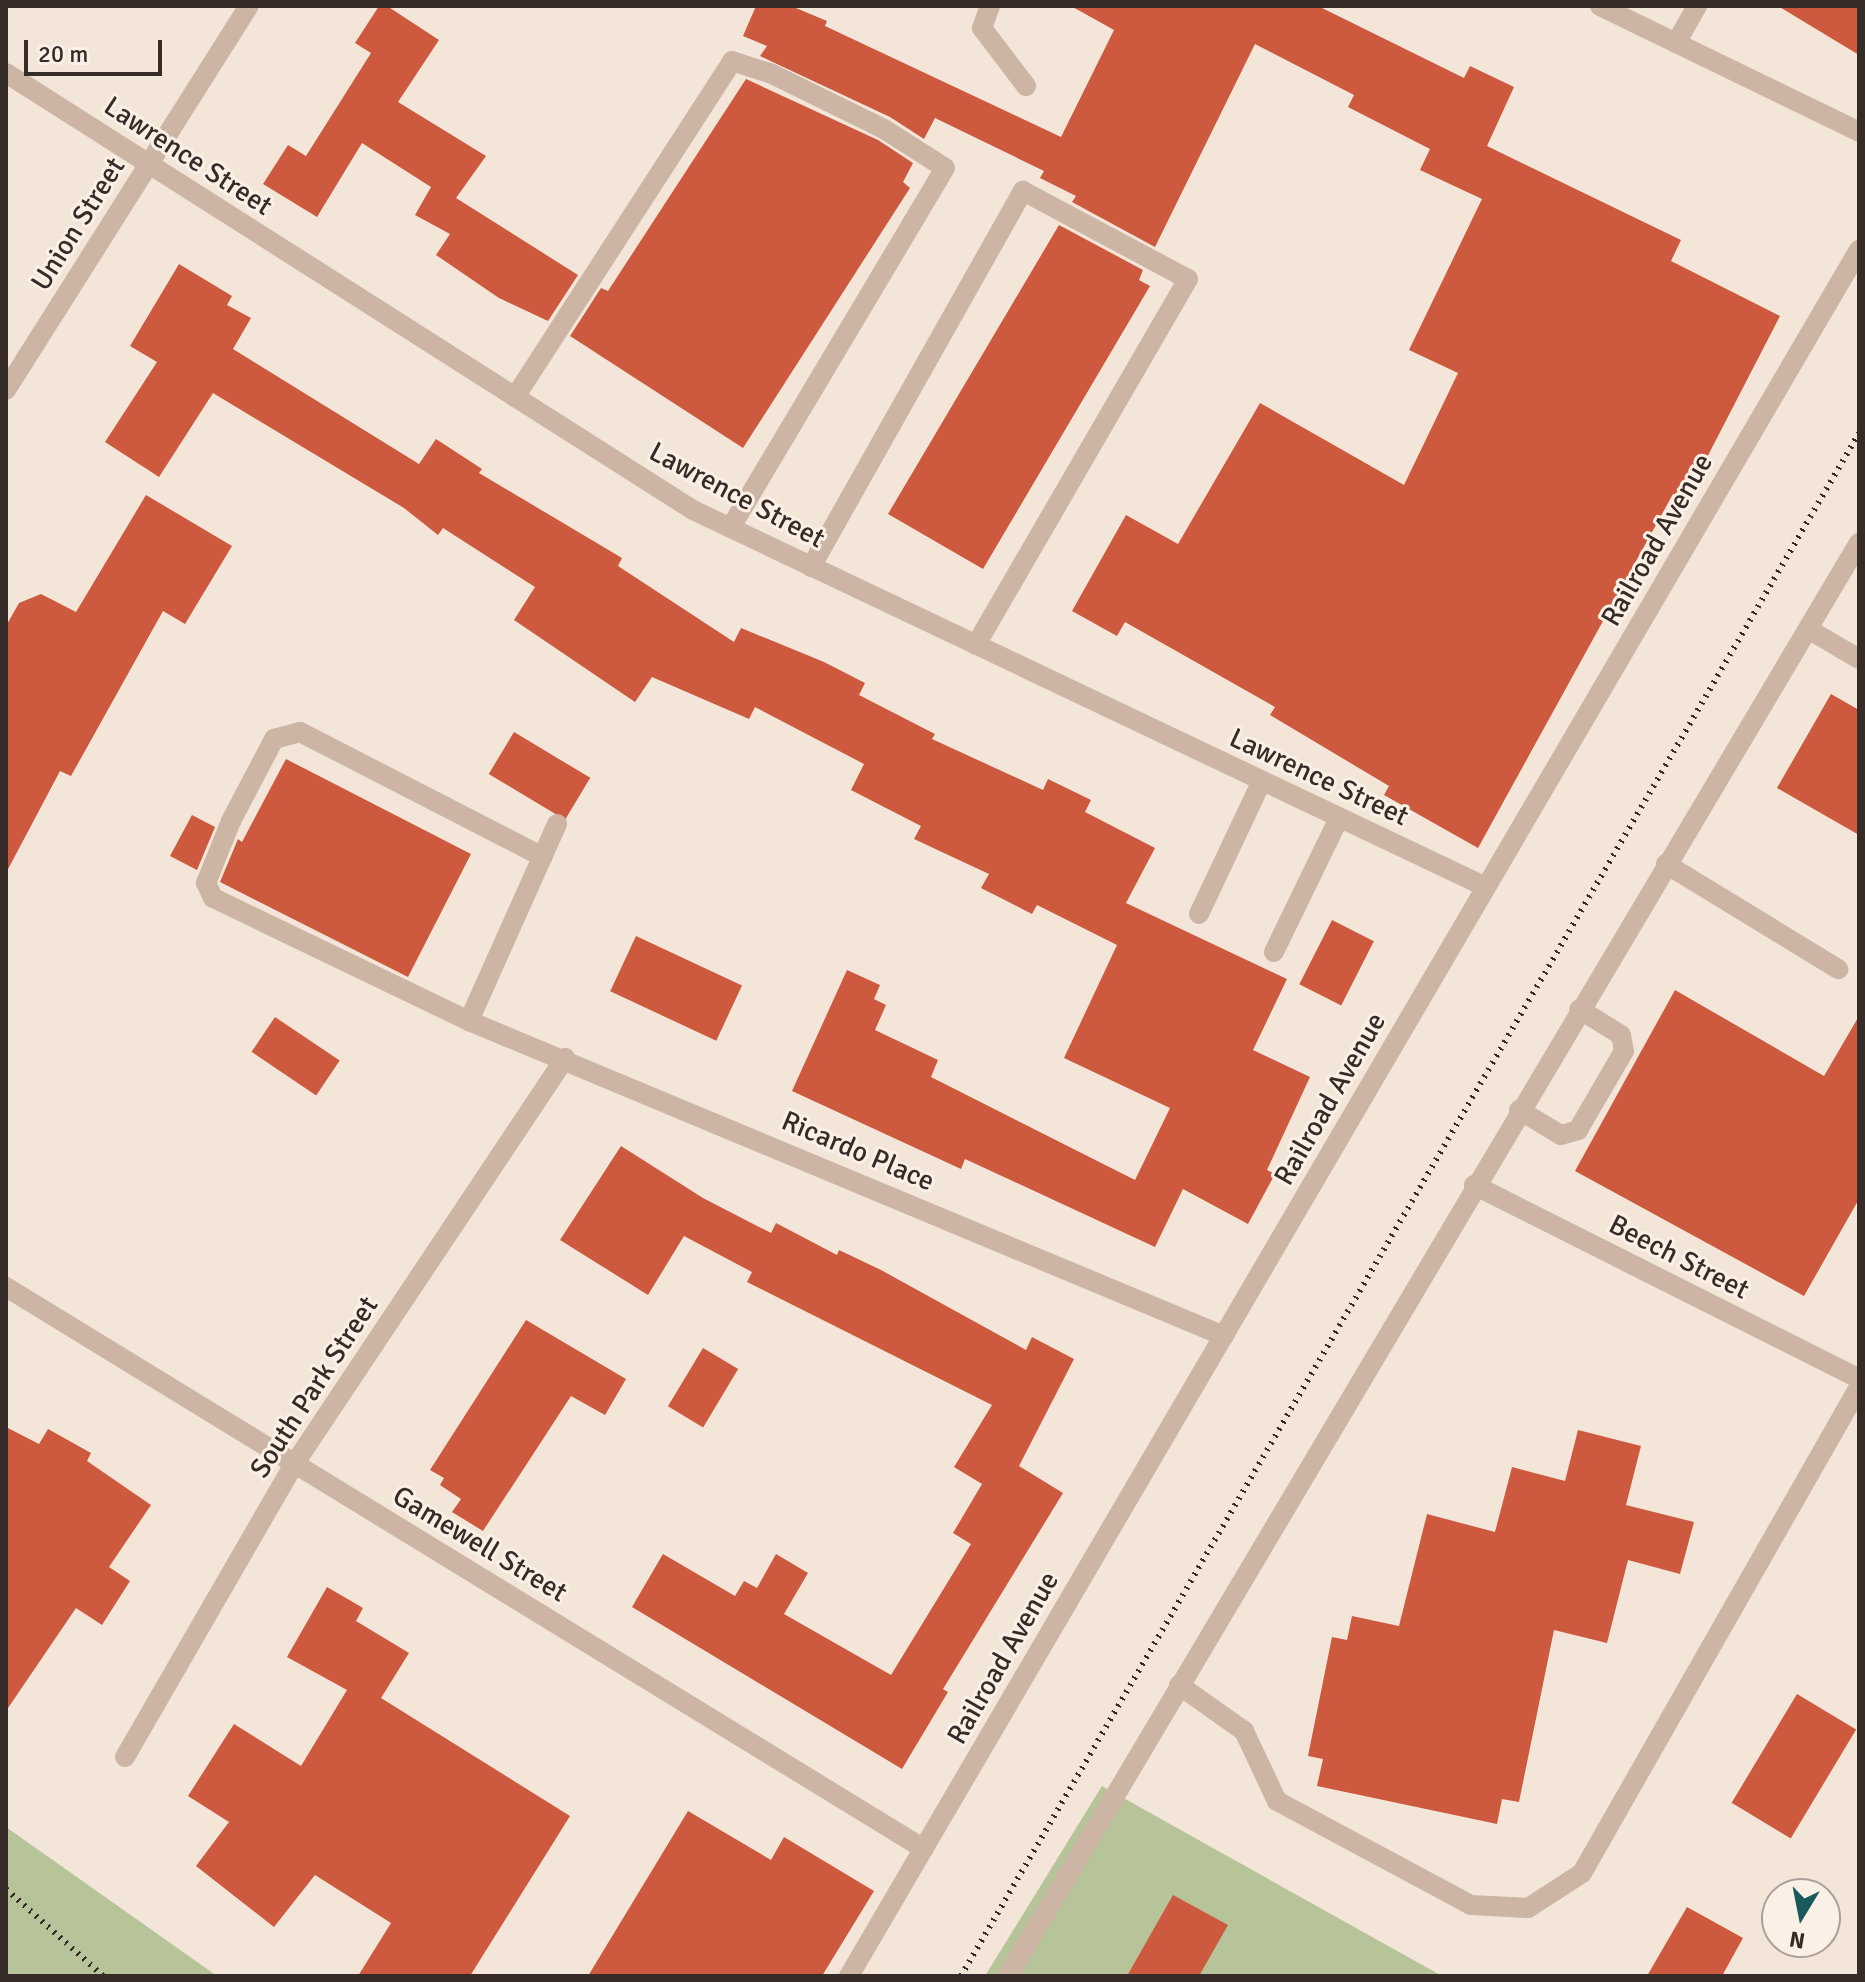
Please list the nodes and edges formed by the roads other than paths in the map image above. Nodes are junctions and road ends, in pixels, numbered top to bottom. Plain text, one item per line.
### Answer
1 (249, 6) edge
2 (990, 6) edge
3 (1600, 6) edge
4 (1697, 6) edge
5 (1676, 43) junction
6 (6, 73) edge
7 (1026, 86) dead end
8 (1859, 132) edge
9 (149, 164) junction
10 (1859, 250) edge
11 (6, 390) edge
12 (515, 397) junction
13 (730, 528) junction
14 (1859, 543) edge
15 (811, 567) junction
16 (1808, 629) junction
17 (976, 645) junction
18 (1859, 659) edge
19 (1262, 781) junction
20 (1339, 818) junction
21 (557, 824) dead end
22 (543, 857) junction
23 (1666, 864) junction
24 (1486, 887) junction
25 (1199, 914) dead end
26 (1274, 952) dead end
27 (1838, 969) dead end
28 (1579, 1009) junction
29 (469, 1021) junction
30 (565, 1058) junction
31 (1519, 1110) junction
32 (1474, 1185) junction
33 (6, 1287) edge
34 (1224, 1336) junction
35 (1859, 1379) edge
36 (1859, 1387) edge
37 (295, 1463) junction
38 (1179, 1685) junction
39 (125, 1757) dead end
40 (924, 1849) junction
41 (849, 1976) edge
42 (1008, 1976) edge

1 - 9 street, Union Street
2 - 7 street
3 - 5 street
4 - 5 street
5 - 8 street
6 - 9 street, Lawrence Street
9 - 11 street, Union Street
9 - 12 street, Lawrence Street
10 - 24 street, Railroad Avenue
12 - 13 street, Lawrence Street
12 - 13 street
13 - 15 street, Lawrence Street
14 - 16 street
15 - 17 street, Lawrence Street
15 - 17 street
16 - 18 street
16 - 23 street
17 - 19 street, Lawrence Street
19 - 20 street, Lawrence Street
19 - 25 street
20 - 24 street, Lawrence Street
20 - 26 street
21 - 22 street
22 - 29 street
22 - 29 street, Ricardo Place
23 - 27 street
23 - 28 street
24 - 34 street, Railroad Avenue
28 - 31 street
28 - 31 street
29 - 30 street, Ricardo Place
30 - 34 street, Ricardo Place
30 - 37 street, South Park Street
31 - 32 street
32 - 35 street, Beech Street
32 - 38 street
33 - 37 street, Gamewell Street
34 - 40 street, Railroad Avenue
36 - 38 street
37 - 39 street, South Park Street
37 - 40 street, Gamewell Street
38 - 42 street
40 - 41 street, Railroad Avenue

